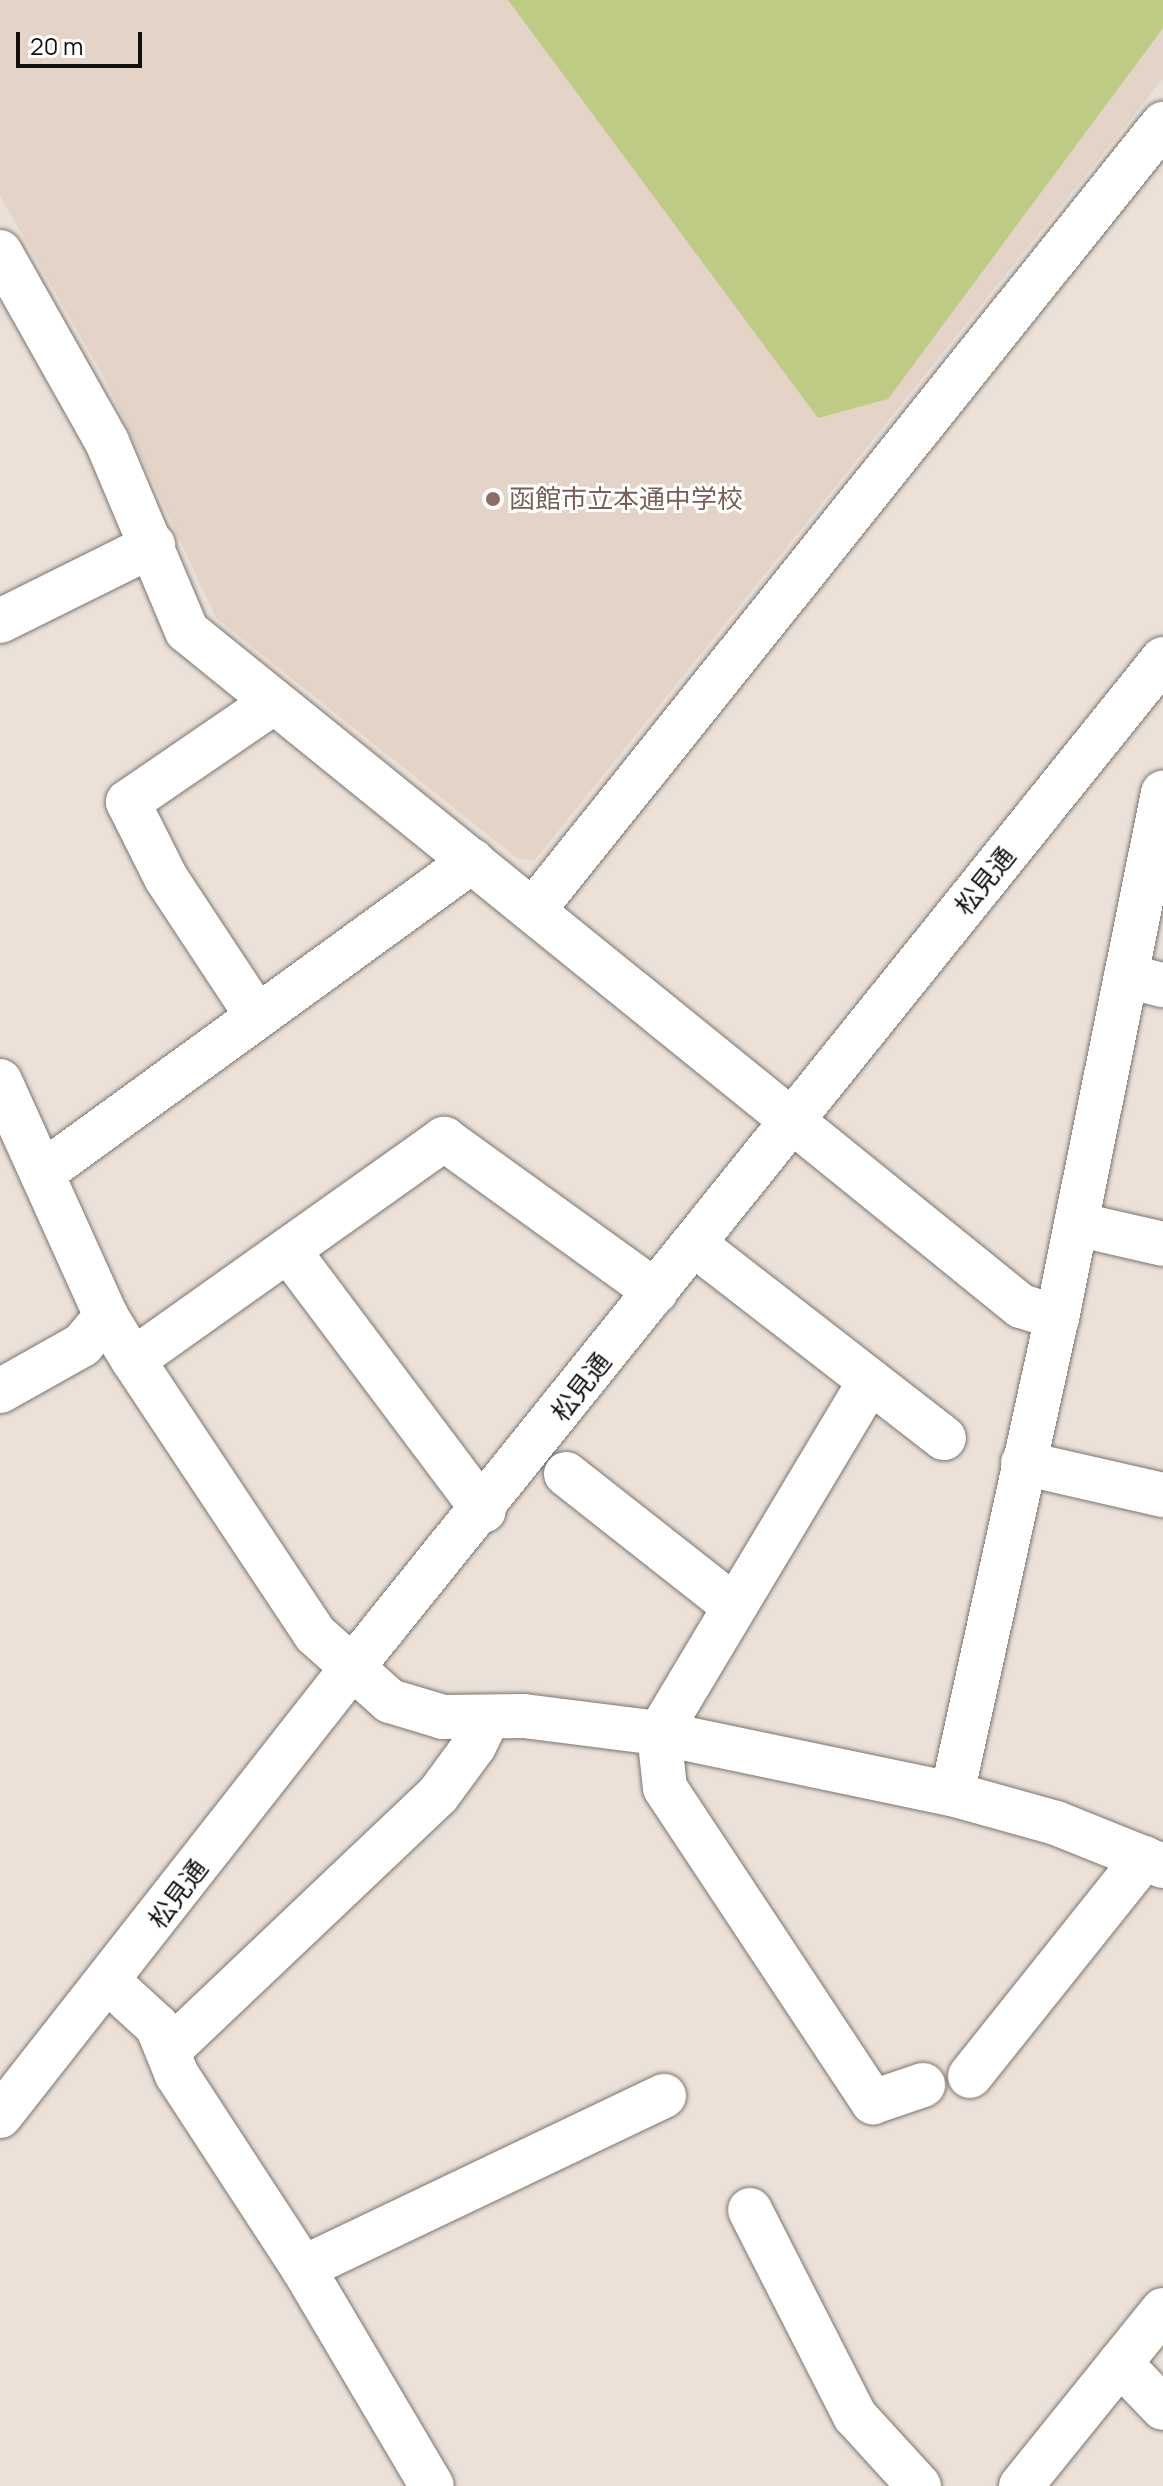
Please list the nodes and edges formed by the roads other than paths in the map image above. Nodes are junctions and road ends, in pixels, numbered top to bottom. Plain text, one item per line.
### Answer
1 (1163, 124) edge
2 (0, 252) edge
3 (153, 545) junction
4 (0, 621) edge
5 (1154, 685) edge
6 (274, 702) junction
7 (1163, 793) edge
8 (472, 861) junction
9 (535, 908) junction
10 (1144, 980) edge
11 (257, 1016) junction
12 (6, 1109) edge
13 (792, 1119) junction
14 (45, 1171) junction
15 (1076, 1224) junction
16 (1163, 1244) edge
17 (695, 1245) junction
18 (288, 1250) junction
19 (656, 1292) junction
20 (106, 1316) junction
21 (1057, 1318) junction
22 (133, 1360) junction
23 (870, 1381) junction
24 (0, 1391) edge
25 (944, 1438) dead end
26 (1023, 1463) junction
27 (566, 1474) dead end
28 (1163, 1495) edge
29 (484, 1511) junction
30 (734, 1606) junction
31 (351, 1669) junction
32 (488, 1717) junction
33 (659, 1733) junction
34 (952, 1794) junction
35 (1154, 1862) edge
36 (110, 1983) junction
37 (168, 2051) junction
38 (970, 2076) dead end
39 (923, 2085) dead end
40 (664, 2096) dead end
41 (0, 2116) edge
42 (750, 2210) dead end
43 (303, 2268) junction
44 (1163, 2310) edge
45 (1120, 2363) junction
46 (1163, 2408) edge
47 (432, 2486) edge
48 (919, 2486) edge
49 (1021, 2486) edge

1 - 9 street
2 - 3 street
3 - 4 street
3 - 6 street
5 - 13 street, 松見通
6 - 8 street
6 - 11 street
7 - 10 street
8 - 9 street
8 - 11 street
9 - 13 street
10 - 15 street
11 - 14 street
12 - 14 street
13 - 17 street, 松見通
13 - 21 street
14 - 20 street
15 - 16 street
15 - 21 street
17 - 19 street, 松見通
17 - 23 street
18 - 19 street
18 - 22 street
18 - 29 street
19 - 29 street, 松見通
20 - 22 street
20 - 24 street
21 - 26 street
22 - 31 street
23 - 25 street
23 - 30 street
26 - 28 street
26 - 34 street
27 - 30 street
29 - 31 street, 松見通
30 - 33 street
31 - 32 street
31 - 36 street, 松見通
32 - 33 street
32 - 37 street
33 - 34 street
33 - 39 street
34 - 35 street
35 - 38 street
36 - 37 street
36 - 41 street, 松見通
37 - 43 street
40 - 43 street
42 - 48 street
43 - 47 street
44 - 45 street
45 - 46 street
45 - 49 street

